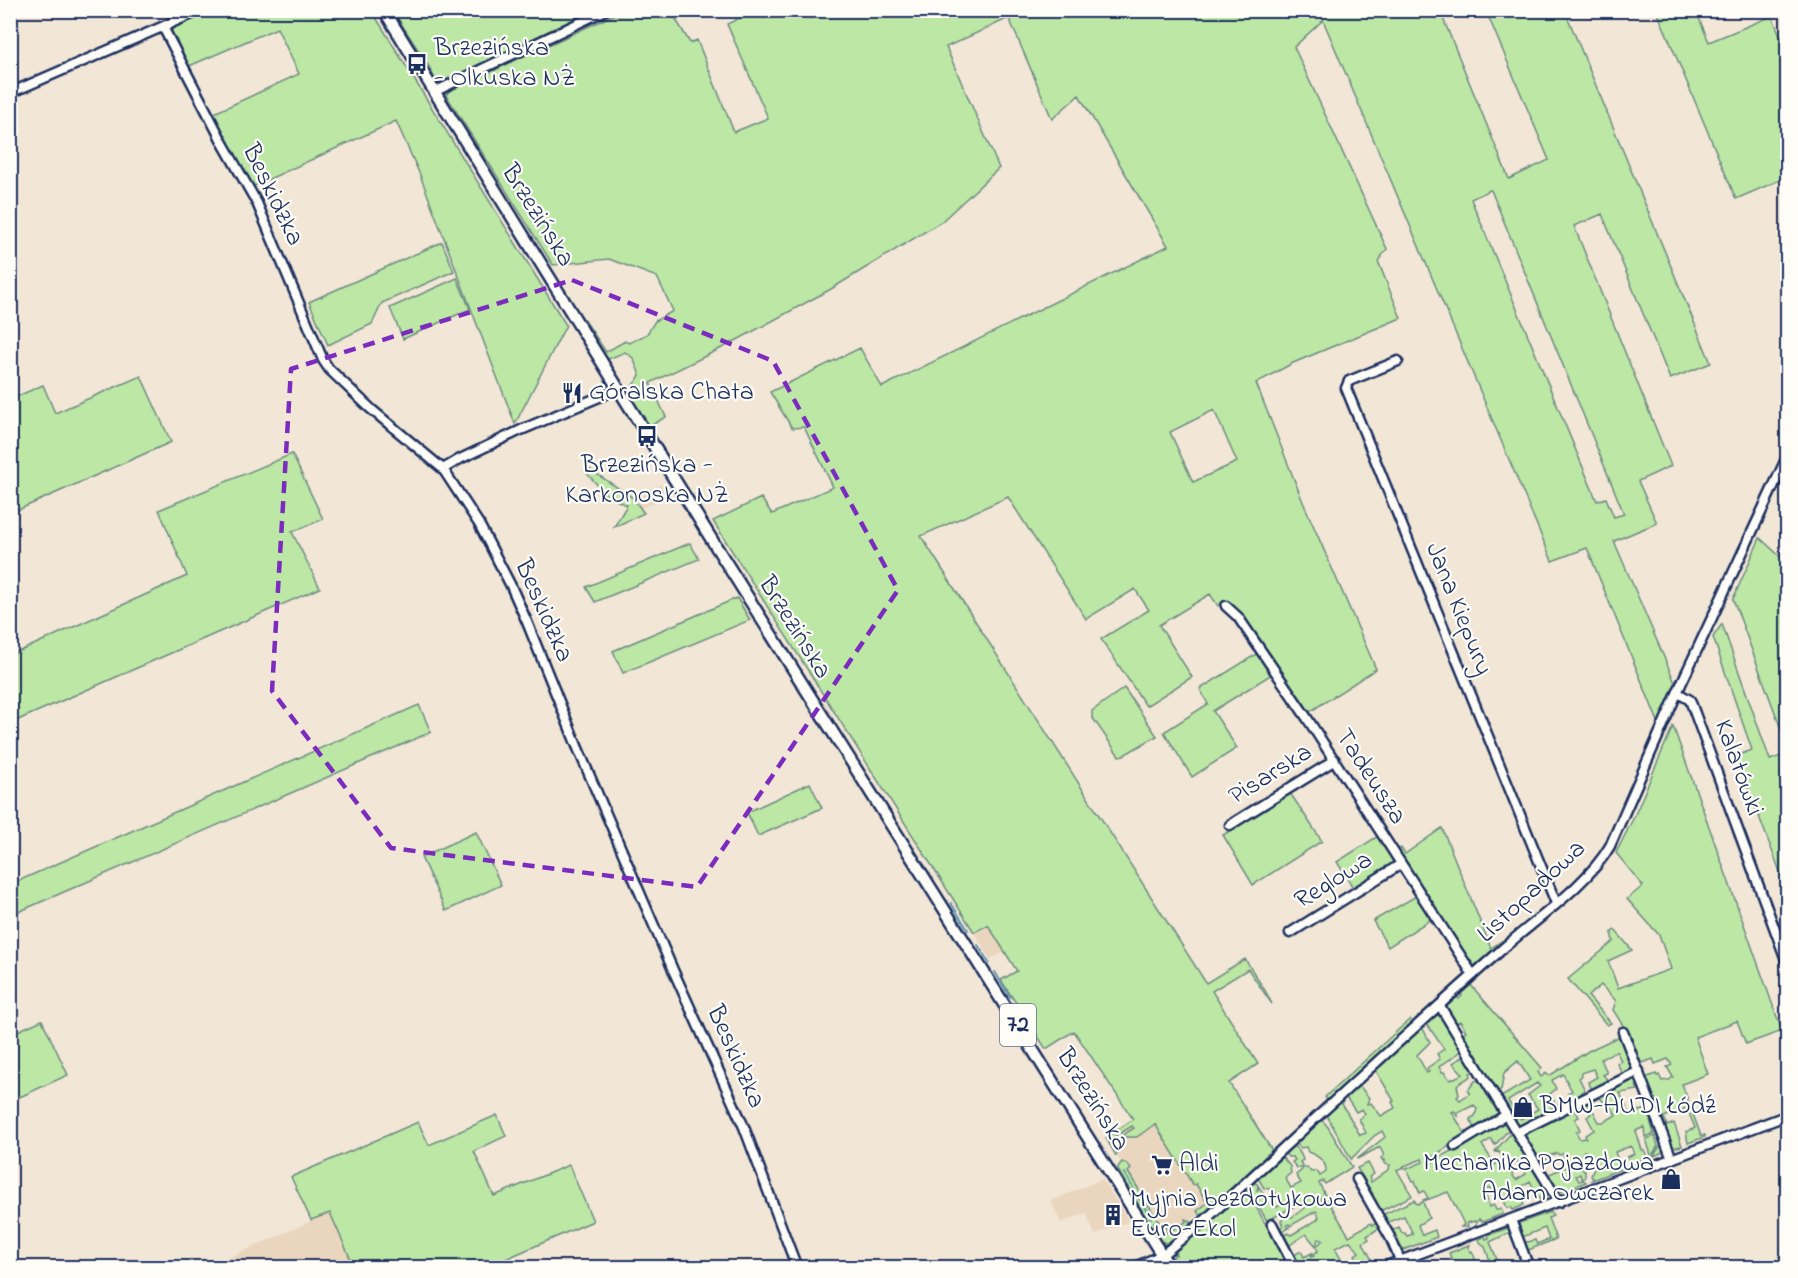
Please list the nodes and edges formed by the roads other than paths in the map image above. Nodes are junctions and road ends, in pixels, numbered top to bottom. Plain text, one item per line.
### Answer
1 (201, 10) edge
2 (384, 10) edge
3 (606, 10) edge
4 (163, 27) junction
5 (434, 92) junction
6 (10, 93) edge
7 (1398, 361) dead end
8 (618, 389) junction
9 (1788, 455) edge
10 (443, 469) junction
11 (1226, 606) dead end
12 (1678, 693) junction
13 (1335, 760) junction
14 (1230, 825) dead end
15 (1401, 864) junction
16 (1556, 903) junction
17 (1290, 933) dead end
18 (1788, 965) edge
19 (1473, 975) junction
20 (1440, 1006) junction
21 (1623, 1032) dead end
22 (1639, 1071) junction
23 (1506, 1115) junction
24 (1788, 1115) edge
25 (1518, 1132) junction
26 (1455, 1146) dead end
27 (1672, 1158) junction
28 (1357, 1179) dead end
29 (1559, 1202) junction
30 (1510, 1220) junction
31 (1272, 1224) dead end
32 (1162, 1255) junction
33 (1400, 1260) junction
34 (797, 1268) edge
35 (1133, 1268) edge
36 (1170, 1268) edge
37 (1295, 1268) edge
38 (1381, 1268) edge
39 (1529, 1268) edge

1 - 4 street
2 - 5 main road, Brzezińska / 72
3 - 5 street
4 - 6 street
4 - 10 street, Beskidzka
5 - 8 main road, Brzezińska / 72
7 - 16 street, Jana Kiepury
8 - 10 street
8 - 32 main road, Brzezińska / 72
9 - 12 street, Listopadowa
10 - 34 street, Beskidzka
11 - 13 street, Tadeusza
12 - 16 street, Listopadowa
12 - 18 street, Kalatówki
13 - 14 street, Pisarska
13 - 15 street, Tadeusza
15 - 17 street, Reglowa
15 - 19 street, Tadeusza
16 - 19 street, Listopadowa
19 - 20 street, Listopadowa
20 - 23 street
20 - 32 street, Listopadowa
21 - 22 street
22 - 25 street
22 - 27 street
23 - 25 street
23 - 26 street
24 - 27 street
25 - 29 street
27 - 29 street
28 - 33 street
29 - 30 street
30 - 33 street
30 - 39 street
31 - 37 street
32 - 35 street, Listopadowa
32 - 36 main road, Brzezińska / 72
33 - 38 street

